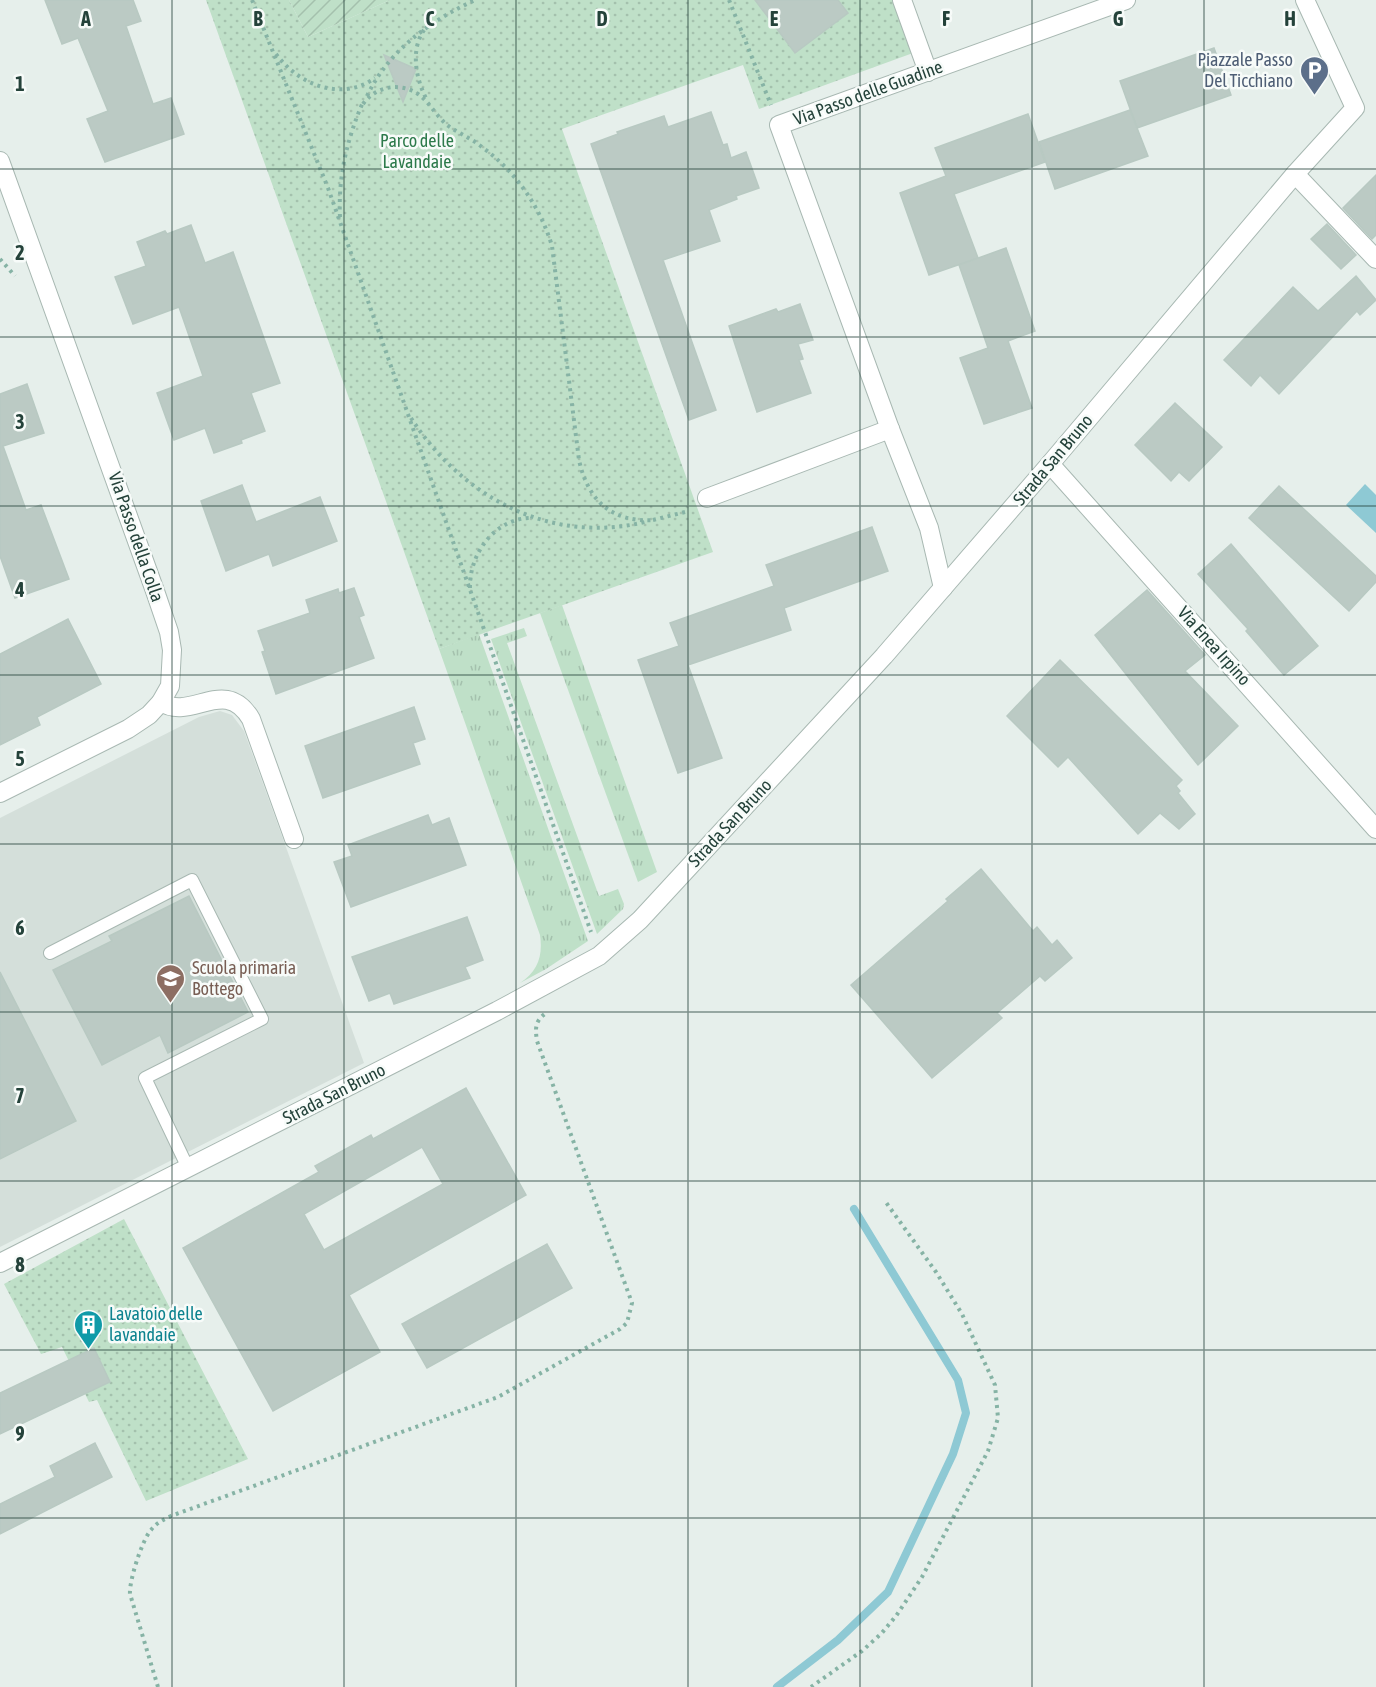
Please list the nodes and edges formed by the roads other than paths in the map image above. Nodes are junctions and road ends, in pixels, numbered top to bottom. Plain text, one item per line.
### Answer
1 (902, 0) edge
2 (1126, 0) edge
3 (1305, 0) edge
4 (928, 72) junction
5 (0, 161) edge
6 (1295, 174) junction
7 (8, 210) edge
8 (1376, 259) edge
9 (890, 429) junction
10 (1050, 464) junction
11 (707, 498) road end
12 (943, 588) junction
13 (161, 702) junction
14 (0, 793) edge
15 (1376, 829) edge
16 (294, 839) dead end
17 (50, 953) dead end
18 (188, 1168) junction
19 (0, 1263) edge

1 - 4 street
2 - 4 street, Via Passo delle Guadine
3 - 6 street, Strada San Bruno
4 - 9 street, Via Passo delle Guadine
5 - 7 street, Via Passo della Colla
6 - 8 street
6 - 10 street, Strada San Bruno
7 - 13 street, Via Passo della Colla
9 - 11 street
9 - 12 street, Via Passo delle Guadine
10 - 12 street, Strada San Bruno
10 - 15 street, Via Enea Irpino
12 - 18 street, Strada San Bruno
13 - 14 street
13 - 16 street
17 - 18 lane
18 - 19 street, Strada San Bruno

